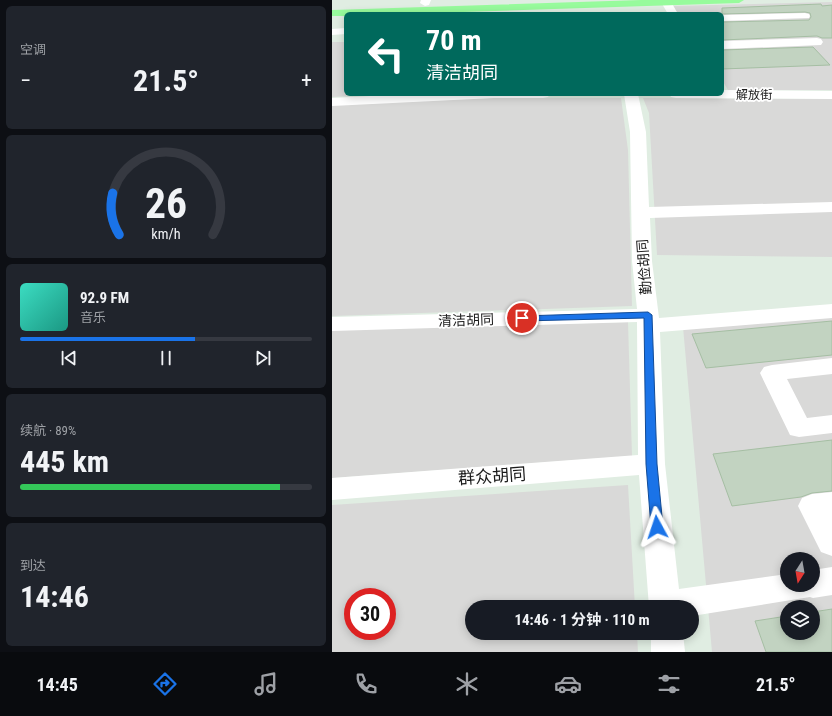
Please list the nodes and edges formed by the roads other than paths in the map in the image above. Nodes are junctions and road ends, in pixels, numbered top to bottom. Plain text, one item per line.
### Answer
1 (511, 0) edge
2 (739, 0) edge
3 (426, 1) edge
4 (666, 2) junction
5 (332, 5) edge
6 (481, 11) edge
7 (406, 12) edge
8 (672, 12) edge
9 (332, 13) edge
10 (344, 13) edge
11 (805, 16) dead end
12 (724, 18) edge
13 (344, 31) edge
14 (332, 32) edge
15 (817, 42) dead end
16 (724, 45) edge
17 (724, 94) edge
18 (832, 95) edge
19 (454, 96) edge
20 (631, 96) edge
21 (332, 102) edge
22 (832, 207) edge
23 (641, 213) junction
24 (832, 311) edge
25 (648, 321) junction
26 (332, 324) edge
27 (832, 366) edge
28 (832, 424) edge
29 (652, 464) junction
30 (332, 488) edge
31 (832, 504) edge
32 (832, 543) edge
33 (832, 581) edge
34 (820, 583) edge
35 (780, 590) edge
36 (664, 600) edge
37 (699, 608) edge
38 (667, 640) edge
39 (668, 652) edge

1 - 3 main road
2 - 4 main road
3 - 5 main road
4 - 6 main road
4 - 8 street
6 - 7 main road
9 - 10 main road
11 - 12 street
13 - 14 street
15 - 16 street
17 - 18 street, 解放街
19 - 21 street
20 - 23 street, 勤俭胡同
22 - 23 street
23 - 25 street, 勤俭胡同
24 - 25 street, 清洁胡同
25 - 26 street, 清洁胡同
25 - 29 street, 勤俭胡同
27 - 28 street
29 - 30 street, 群众胡同
29 - 36 street, 勤俭胡同
31 - 32 street
33 - 34 street
35 - 37 street
38 - 39 street, 勤俭胡同

